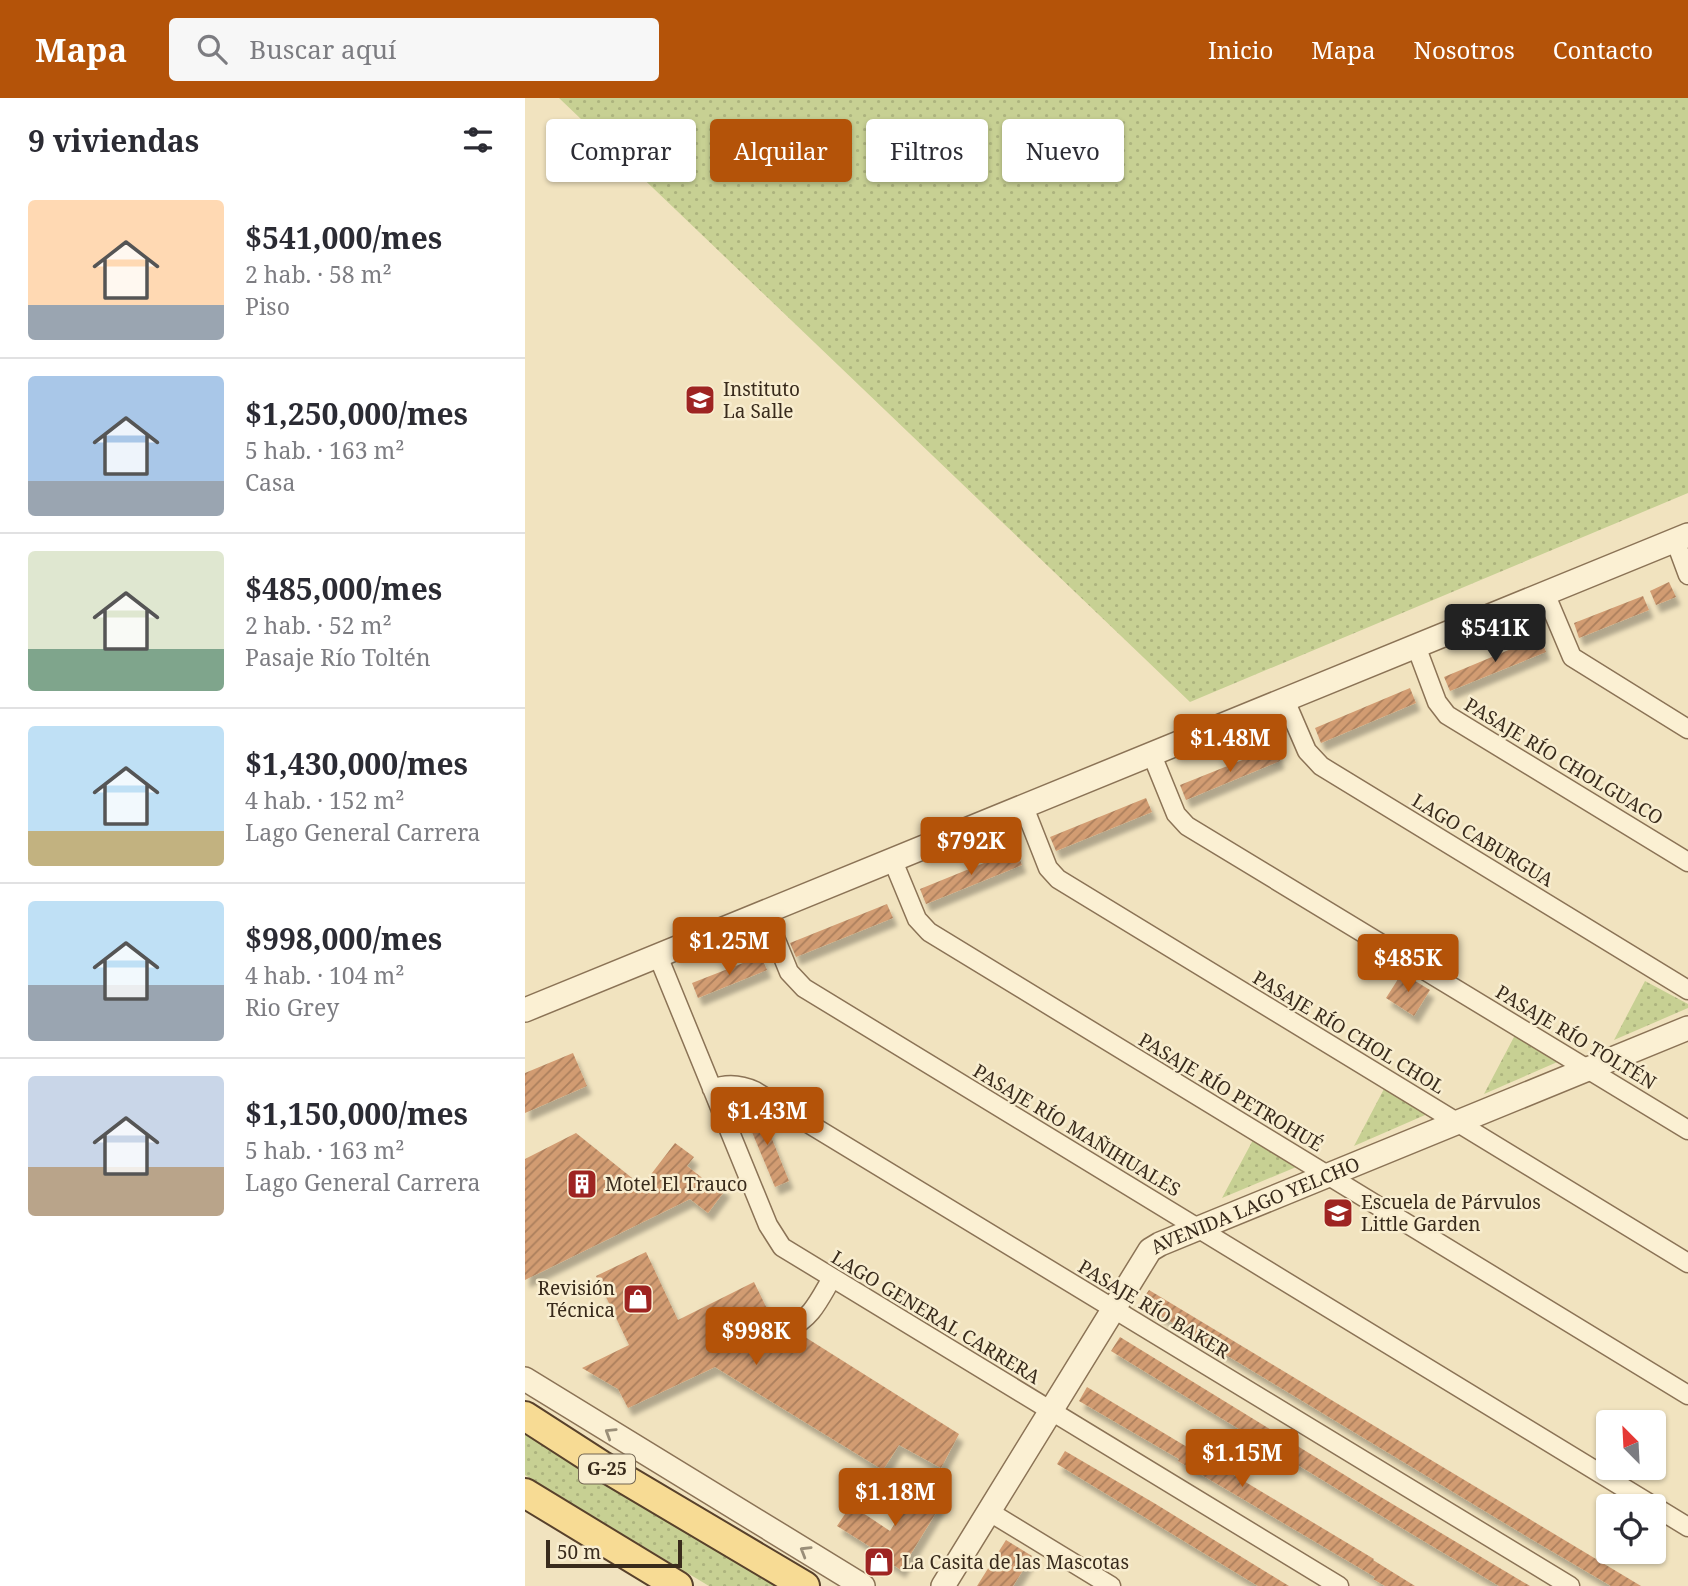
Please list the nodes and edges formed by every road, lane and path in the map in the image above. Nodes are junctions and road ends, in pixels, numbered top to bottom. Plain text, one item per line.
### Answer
1 (1682, 537) edge
2 (1688, 575) edge
3 (1545, 593) junction
4 (1416, 646) junction
5 (1285, 700) junction
6 (1688, 729) edge
7 (1152, 755) junction
8 (1024, 807) junction
9 (893, 861) junction
10 (1688, 862) edge
11 (765, 913) junction
12 (658, 956) junction
13 (1688, 990) edge
14 (525, 1010) edge
15 (1688, 1028) edge
16 (1587, 1069) junction
17 (712, 1089) junction
18 (1457, 1122) junction
19 (1688, 1130) edge
20 (1328, 1175) junction
21 (1198, 1228) junction
22 (1688, 1263) edge
23 (832, 1278) junction
24 (1112, 1308) junction
25 (788, 1329) dead end
26 (525, 1380) edge
27 (1688, 1395) edge
28 (1050, 1410) junction
29 (525, 1416) edge
30 (525, 1493) edge
31 (988, 1511) junction
32 (1688, 1527) edge
33 (678, 1586) edge
34 (805, 1586) edge
35 (863, 1586) edge
36 (943, 1586) edge
37 (1111, 1586) edge
38 (1339, 1586) edge
39 (1570, 1586) edge

1 - 2 street
1 - 3 street
3 - 4 street
3 - 6 street
4 - 5 street
4 - 10 street, PASAJE RÍO CHOLGUACO
5 - 7 street
5 - 13 street, LAGO CABURGUA
7 - 8 street
7 - 16 street, PASAJE RÍO TOLTÉN
8 - 9 street
8 - 18 street, PASAJE RÍO CHOL CHOL
9 - 11 street
9 - 20 street, PASAJE RÍO PETROHUÉ
11 - 12 street
11 - 21 street, PASAJE RÍO MAÑIHUALES
12 - 14 street
12 - 17 street, LAGO GENERAL CARRERA
15 - 16 street, AVENIDA LAGO YELCHO
16 - 18 street, AVENIDA LAGO YELCHO
16 - 19 street, PASAJE RÍO TOLTÉN
17 - 23 street, LAGO GENERAL CARRERA
17 - 24 street, PASAJE RÍO BAKER
18 - 20 street, AVENIDA LAGO YELCHO
18 - 22 street, PASAJE RÍO CHOL CHOL
20 - 21 street, AVENIDA LAGO YELCHO
20 - 27 street, PASAJE RÍO PETROHUÉ
21 - 24 street, AVENIDA LAGO YELCHO
21 - 32 street, PASAJE RÍO MAÑIHUALES
23 - 25 street
23 - 28 street, LAGO GENERAL CARRERA
24 - 28 street, AVENIDA LAGO YELCHO
24 - 39 street, PASAJE RÍO BAKER
35 -> 26 street
28 - 31 street, AVENIDA LAGO YELCHO
28 - 38 street, LAGO GENERAL CARRERA
29 - 34 main road, G-25
30 - 33 main road
31 - 36 street, AVENIDA LAGO YELCHO
31 - 37 street

